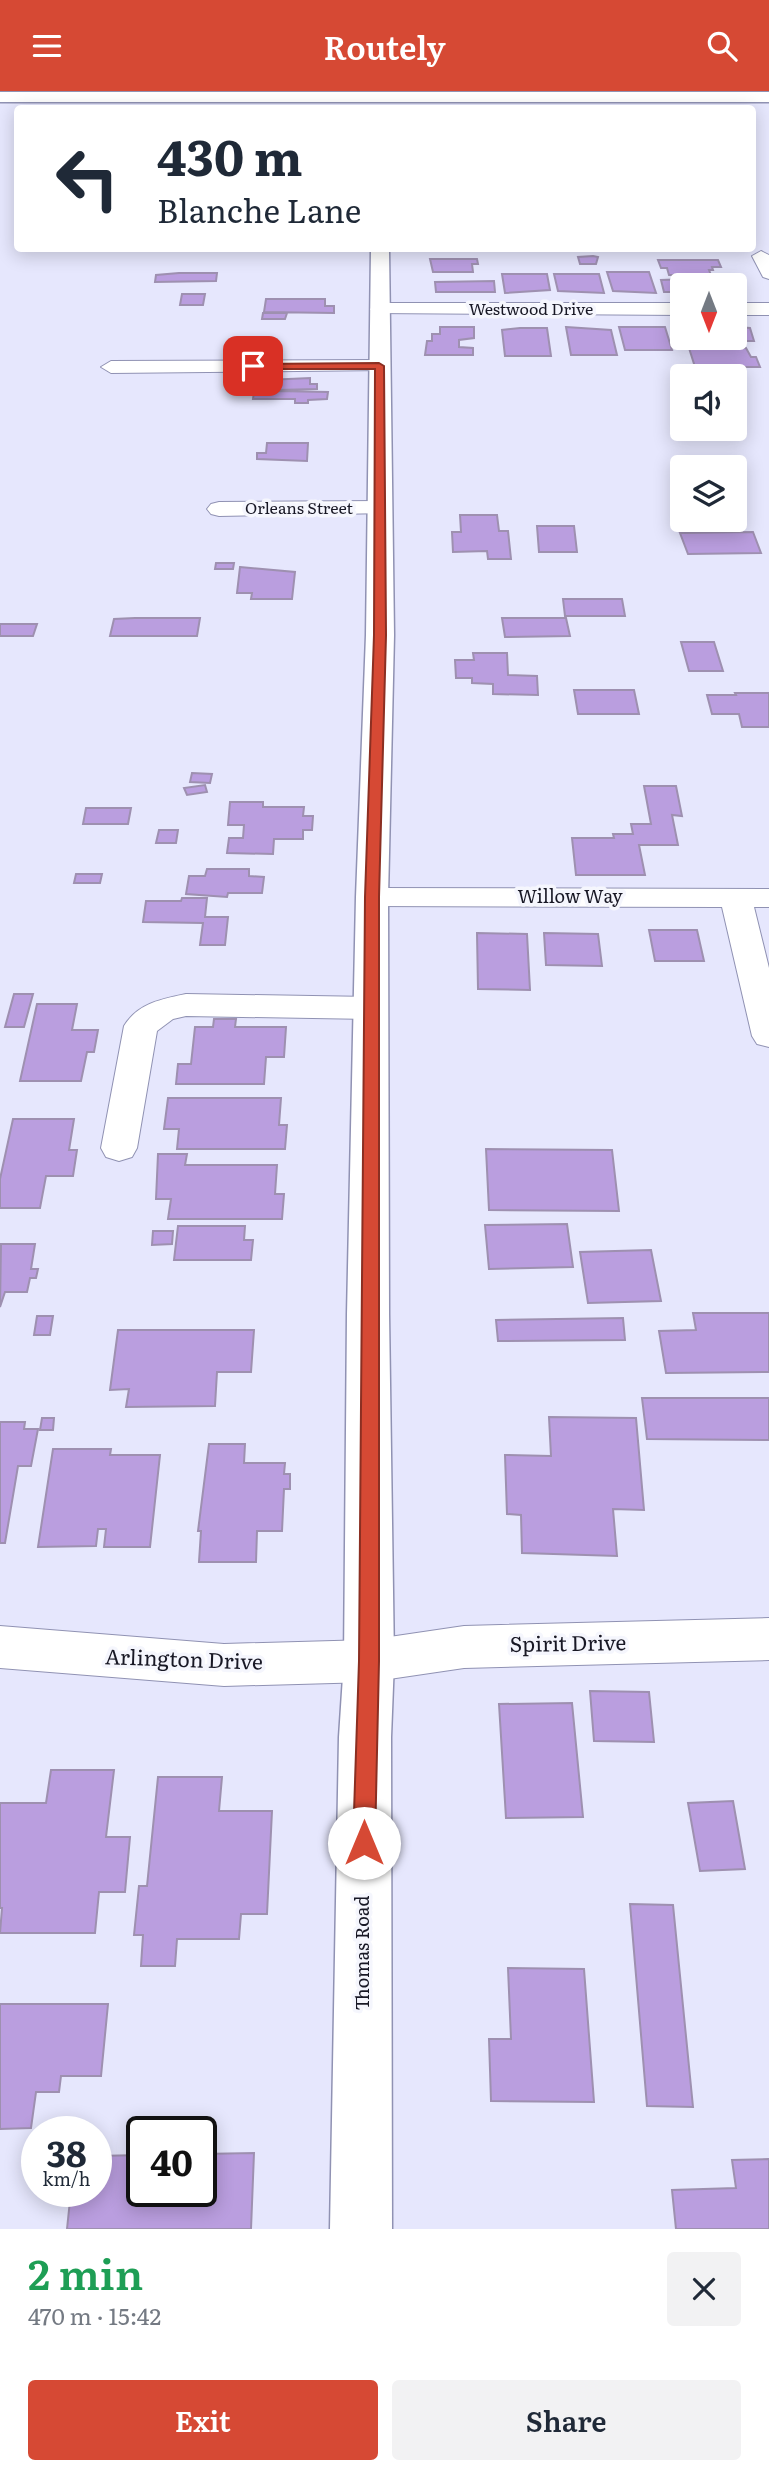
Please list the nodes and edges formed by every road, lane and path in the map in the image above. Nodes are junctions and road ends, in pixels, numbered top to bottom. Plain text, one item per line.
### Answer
1 (606, 94) edge
2 (0, 97) edge
3 (769, 97) edge
4 (381, 103) edge
5 (380, 252) edge
6 (380, 309) junction
7 (670, 309) edge
8 (747, 309) edge
9 (769, 309) edge
10 (379, 366) junction
11 (111, 367) dead end
12 (380, 508) junction
13 (219, 509) dead end
14 (372, 897) junction
15 (736, 898) junction
16 (769, 898) edge
17 (371, 1008) junction
18 (769, 1036) edge
19 (119, 1148) dead end
20 (769, 1640) edge
21 (0, 1647) edge
22 (369, 1661) junction
23 (361, 2229) edge

1 - 3 street
1 - 4 street
2 - 4 street
5 - 6 street, Thomas Road
6 - 7 street, Westwood Drive
6 - 10 street, Thomas Road
8 - 9 street
10 - 11 street
10 - 12 street, Thomas Road
12 - 13 street, Orleans Street
12 - 14 street, Thomas Road
14 - 15 street, Willow Way
14 - 17 street, Thomas Road
15 - 16 street, Willow Way
15 - 18 street
17 - 19 street
17 - 22 street, Thomas Road
20 - 22 street, Spirit Drive
21 - 22 street, Arlington Drive
22 - 23 street, Thomas Road

